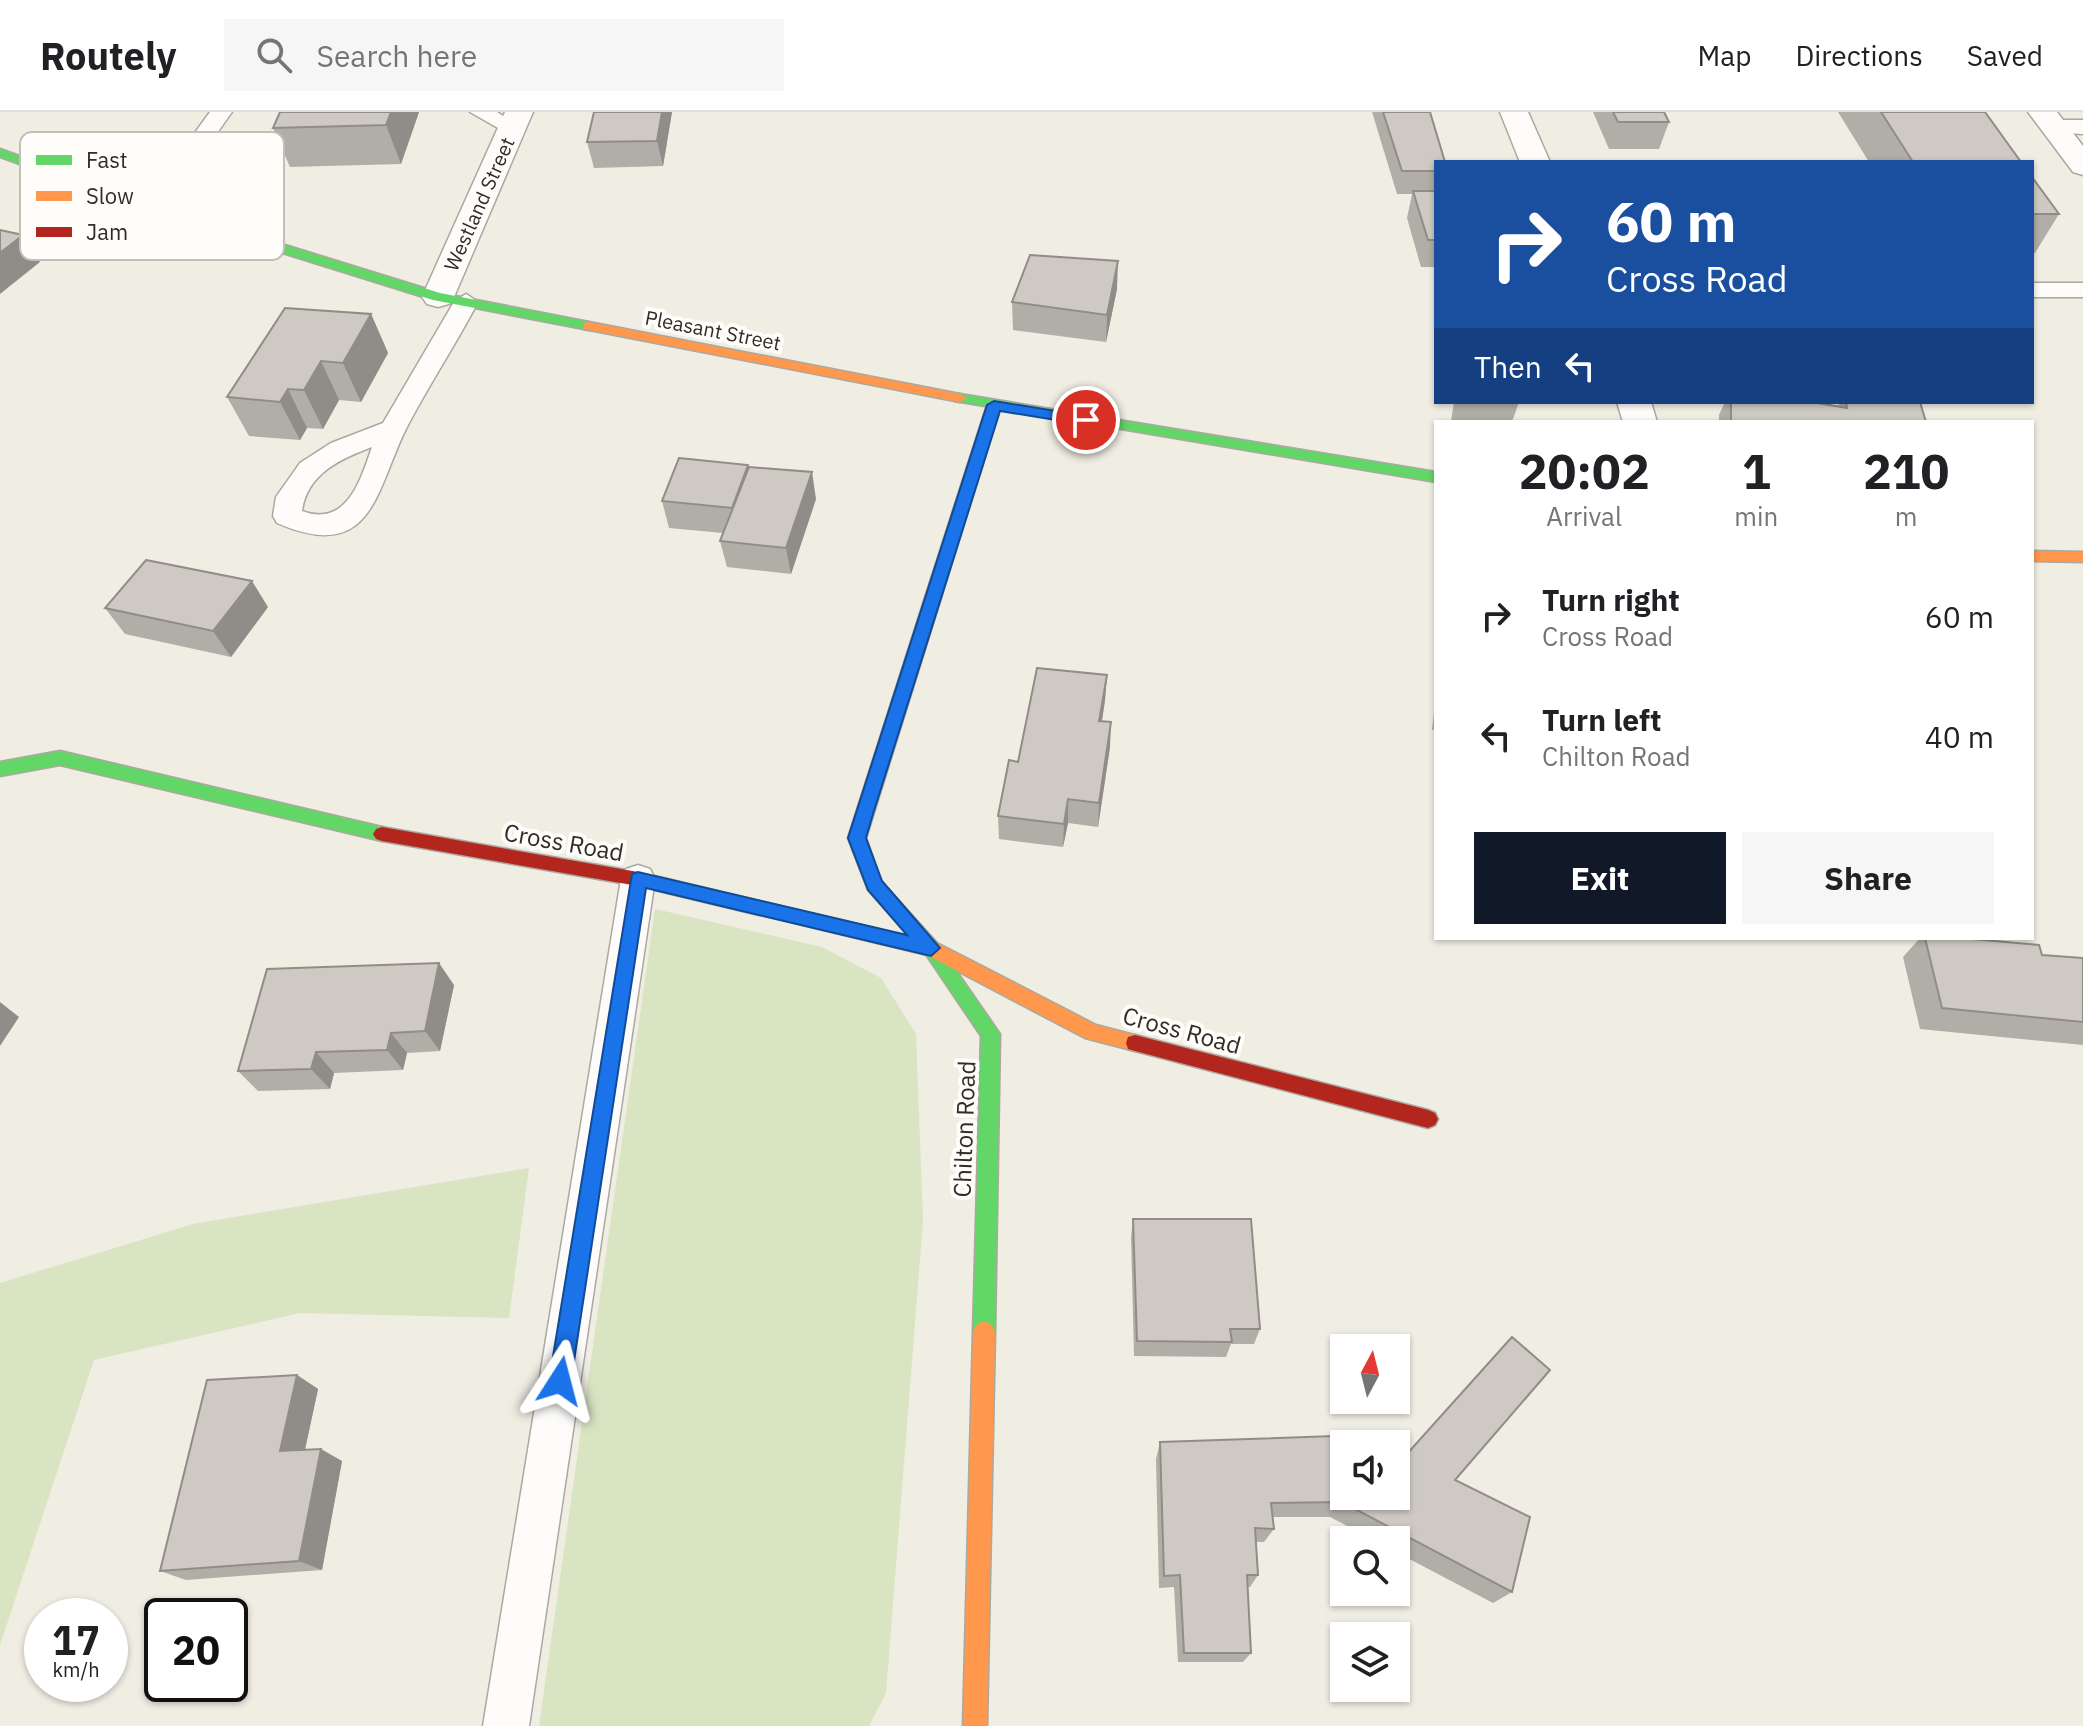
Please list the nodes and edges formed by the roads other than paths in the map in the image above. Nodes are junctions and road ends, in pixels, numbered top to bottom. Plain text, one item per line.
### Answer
1 (221, 112) edge
2 (481, 112) edge
3 (1514, 112) edge
4 (2048, 120) edge
5 (516, 121) edge
6 (2083, 127) edge
7 (207, 132) edge
8 (0, 153) edge
9 (20, 160) edge
10 (1534, 160) edge
11 (2083, 166) edge
12 (284, 248) edge
13 (2034, 290) edge
14 (2083, 290) edge
15 (452, 299) junction
16 (994, 405) junction
17 (392, 429) dead end
18 (1434, 477) edge
19 (2034, 556) edge
20 (2083, 557) edge
21 (0, 769) edge
22 (638, 879) junction
23 (931, 948) junction
24 (1428, 1119) dead end
25 (506, 1726) edge
26 (975, 1726) edge

1 - 7 lane
2 - 5 lane
3 - 10 street
4 - 6 lane
4 - 11 street
5 - 15 street, Westland Street
8 - 9 street, Pleasant Street
12 - 15 street, Pleasant Street
13 - 14 lane
15 - 16 street, Pleasant Street
15 - 17 lane
16 - 18 street, Pleasant Street
16 - 23 street, Chilton Road
19 - 20 street
21 - 22 street, Cross Road
22 - 23 street, Cross Road
22 - 25 lane
23 - 24 street, Cross Road
23 - 26 street, Chilton Road

